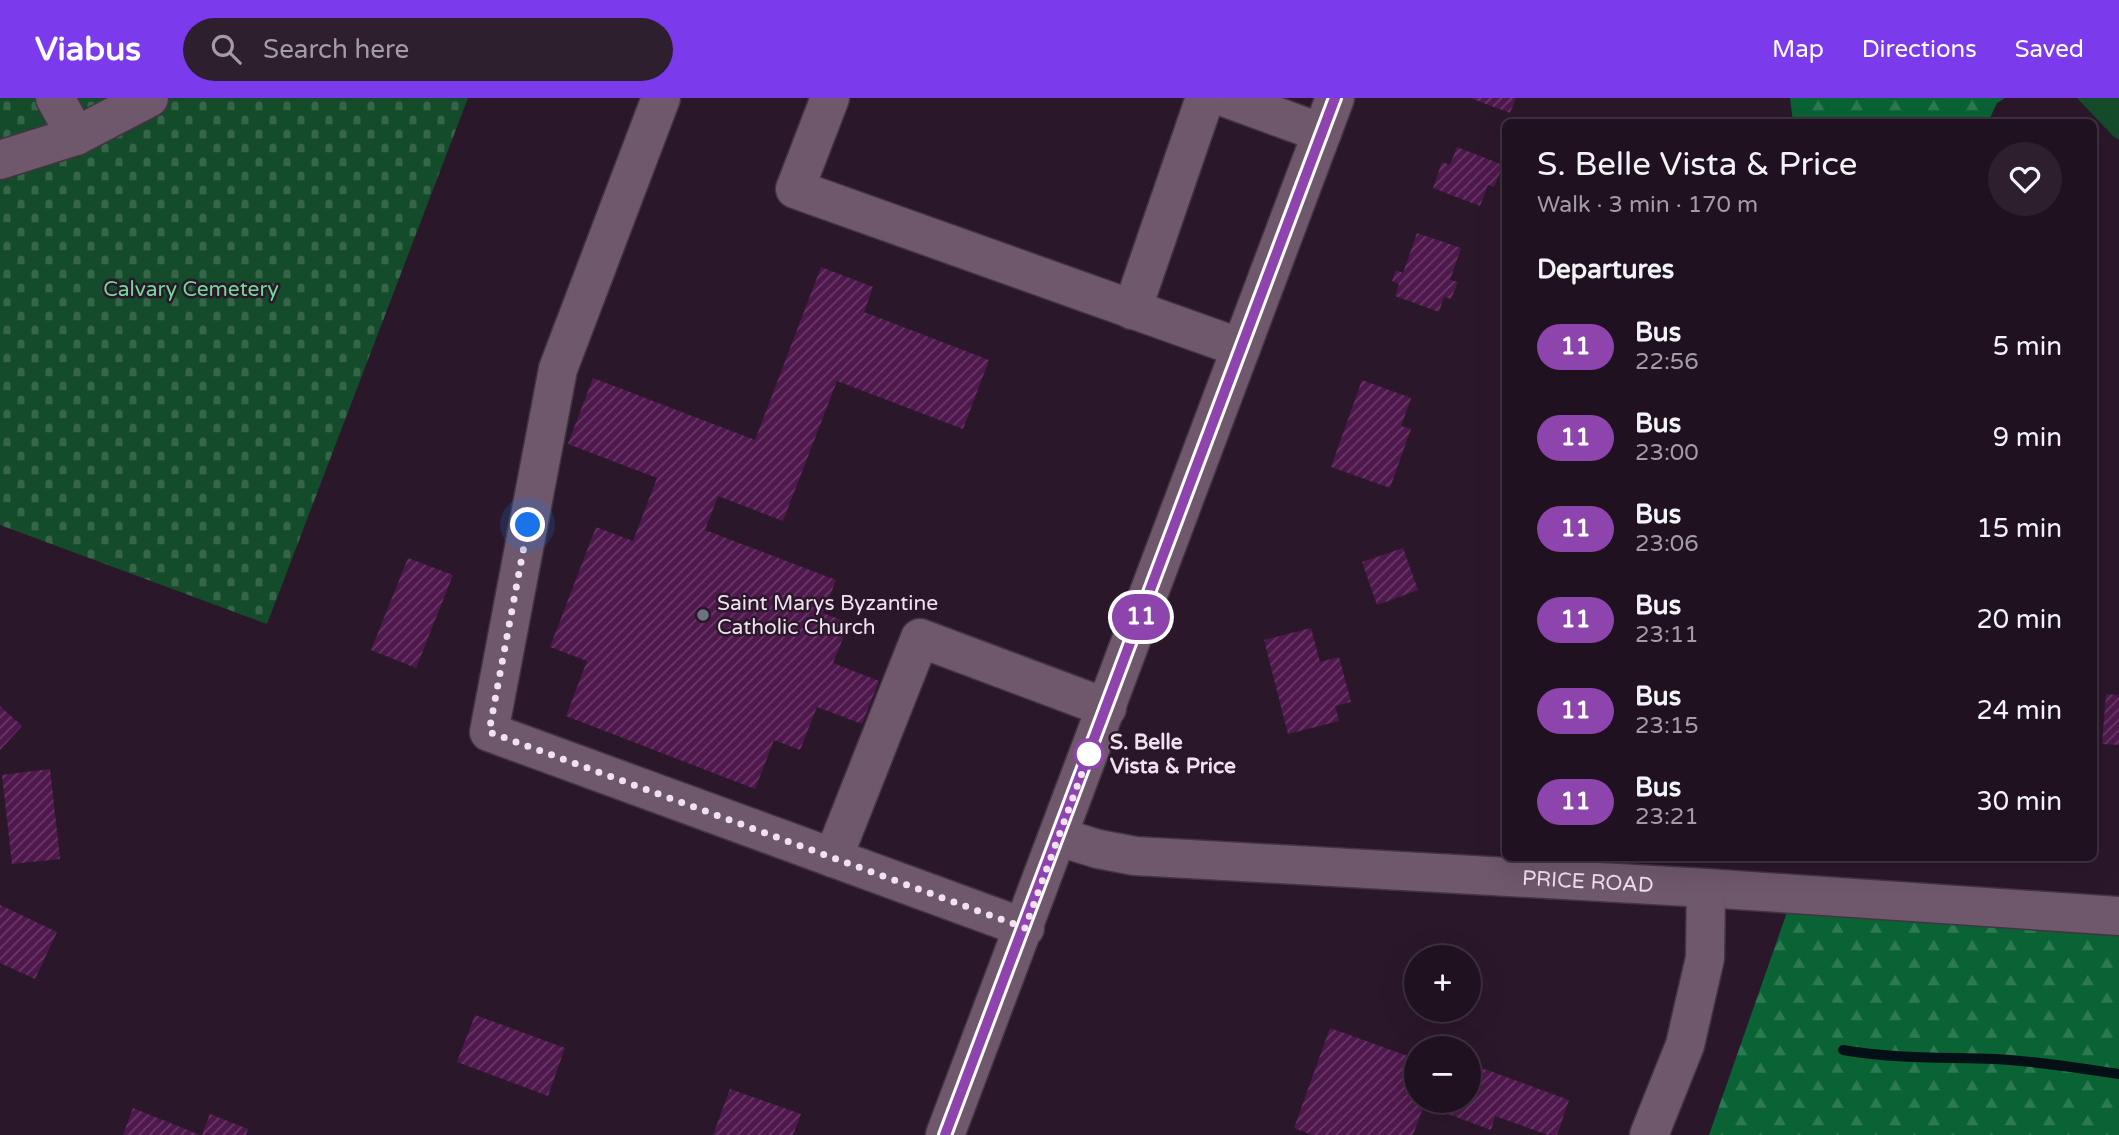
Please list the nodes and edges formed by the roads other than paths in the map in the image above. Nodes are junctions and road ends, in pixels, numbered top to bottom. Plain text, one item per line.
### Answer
1 (55, 98) edge
2 (149, 98) edge
3 (661, 98) edge
4 (830, 98) edge
5 (1205, 98) edge
6 (1227, 98) edge
7 (1335, 98) edge
8 (1322, 133) junction
9 (76, 136) junction
10 (0, 160) edge
11 (1132, 310) junction
12 (1241, 348) junction
13 (1107, 708) junction
14 (1059, 837) junction
15 (833, 858) junction
16 (1706, 888) junction
17 (2119, 916) edge
18 (1025, 928) junction
19 (945, 1135) edge
20 (1649, 1135) edge

1 - 9 street
2 - 9 street
3 - 15 street
4 - 11 street
5 - 11 street
6 - 8 street
7 - 8 street
8 - 12 street
9 - 10 street
11 - 12 street
12 - 13 street
13 - 14 street
13 - 15 street
14 - 16 street, PRICE ROAD
14 - 18 street
15 - 18 street
16 - 17 street, PRICE ROAD
16 - 20 street
18 - 19 street

